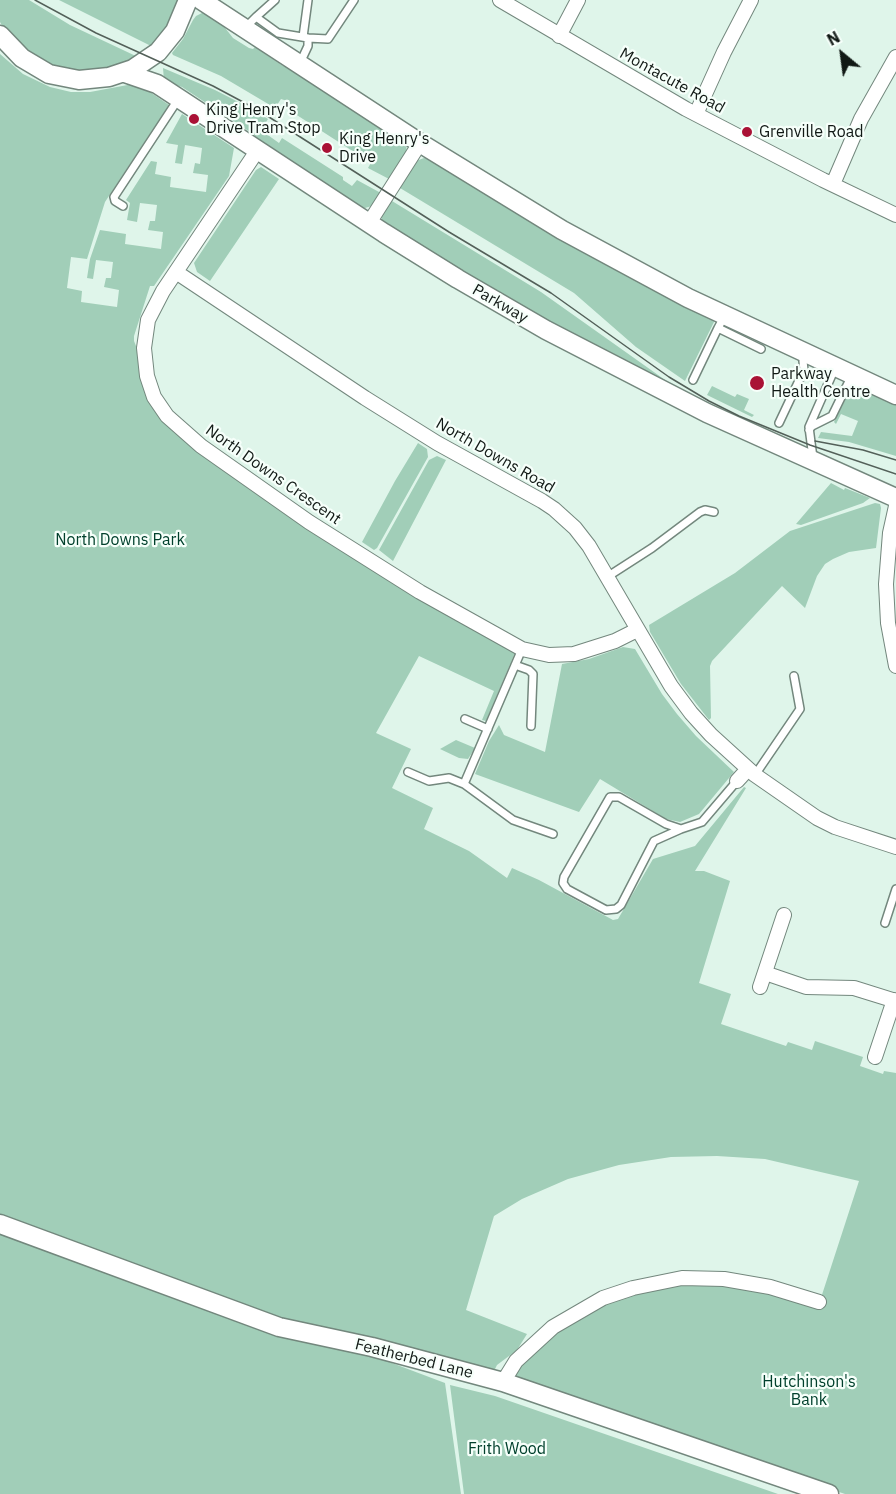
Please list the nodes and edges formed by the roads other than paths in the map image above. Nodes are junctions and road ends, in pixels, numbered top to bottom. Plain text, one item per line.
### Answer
1 (188, 0) edge
2 (201, 0) edge
3 (275, 0) edge
4 (308, 0) edge
5 (354, 0) edge
6 (500, 0) edge
7 (578, 0) edge
8 (751, 0) edge
9 (250, 23) junction
10 (0, 35) edge
11 (559, 36) junction
12 (305, 38) junction
13 (896, 57) edge
14 (299, 64) junction
15 (125, 73) junction
16 (179, 99) junction
17 (696, 114) junction
18 (420, 143) junction
19 (257, 151) junction
20 (832, 184) junction
21 (123, 206) dead end
22 (896, 215) edge
23 (369, 223) junction
24 (176, 272) junction
25 (722, 322) junction
26 (761, 349) dead end
27 (806, 353) junction
28 (844, 371) junction
29 (693, 380) dead end
30 (896, 395) edge
31 (779, 423) dead end
32 (808, 432) junction
33 (813, 461) junction
34 (896, 498) edge
35 (896, 506) edge
36 (714, 512) dead end
37 (607, 577) junction
38 (637, 630) junction
39 (522, 649) junction
40 (515, 665) junction
41 (896, 666) edge
42 (794, 675) dead end
43 (465, 719) dead end
44 (531, 726) dead end
45 (488, 729) junction
46 (408, 772) dead end
47 (752, 772) junction
48 (737, 781) joint
49 (464, 784) junction
50 (681, 829) junction
51 (553, 834) dead end
52 (896, 847) edge
53 (896, 889) edge
54 (784, 915) dead end
55 (885, 923) dead end
56 (895, 1001) edge
57 (875, 1057) dead end
58 (0, 1224) edge
59 (819, 1302) dead end
60 (503, 1382) junction
61 (829, 1494) edge

1 - 15 street
2 - 9 street
3 - 9 lane
4 - 12 lane
5 - 12 lane
6 - 11 street, Montacute Road
7 - 11 street
8 - 17 street
9 - 12 lane
9 - 14 street
10 - 15 street
11 - 17 street, Montacute Road
12 - 14 lane
13 - 20 street
14 - 18 street
15 - 16 street, Parkway
16 - 19 street, Parkway
16 - 21 lane
17 - 20 street, Montacute Road
18 - 23 street
18 - 25 street
19 - 23 street, Parkway
19 - 24 street, North Downs Crescent
20 - 22 street, Montacute Road
23 - 33 street, Parkway
24 - 37 street, North Downs Road
24 - 39 street, North Downs Crescent
25 - 26 lane
25 - 27 street
25 - 29 lane
27 - 28 street
27 - 31 lane
28 - 30 street
28 - 32 lane
28 - 32 lane
32 - 33 lane
33 - 34 street, Parkway
35 - 41 street
36 - 37 lane
37 - 38 street, North Downs Road
38 - 39 street, North Downs Crescent
38 - 47 street, North Downs Road
39 - 40 lane
40 - 44 lane
40 - 45 lane
42 - 47 lane
43 - 45 lane
45 - 49 lane
46 - 49 lane
47 - 48 street
47 - 52 street, North Downs Road
48 - 50 lane
49 - 51 lane
50 - 50 lane
53 - 55 lane
54 - 56 street
56 - 57 street
58 - 60 street, Featherbed Lane
59 - 60 street
60 - 61 street, Featherbed Lane

